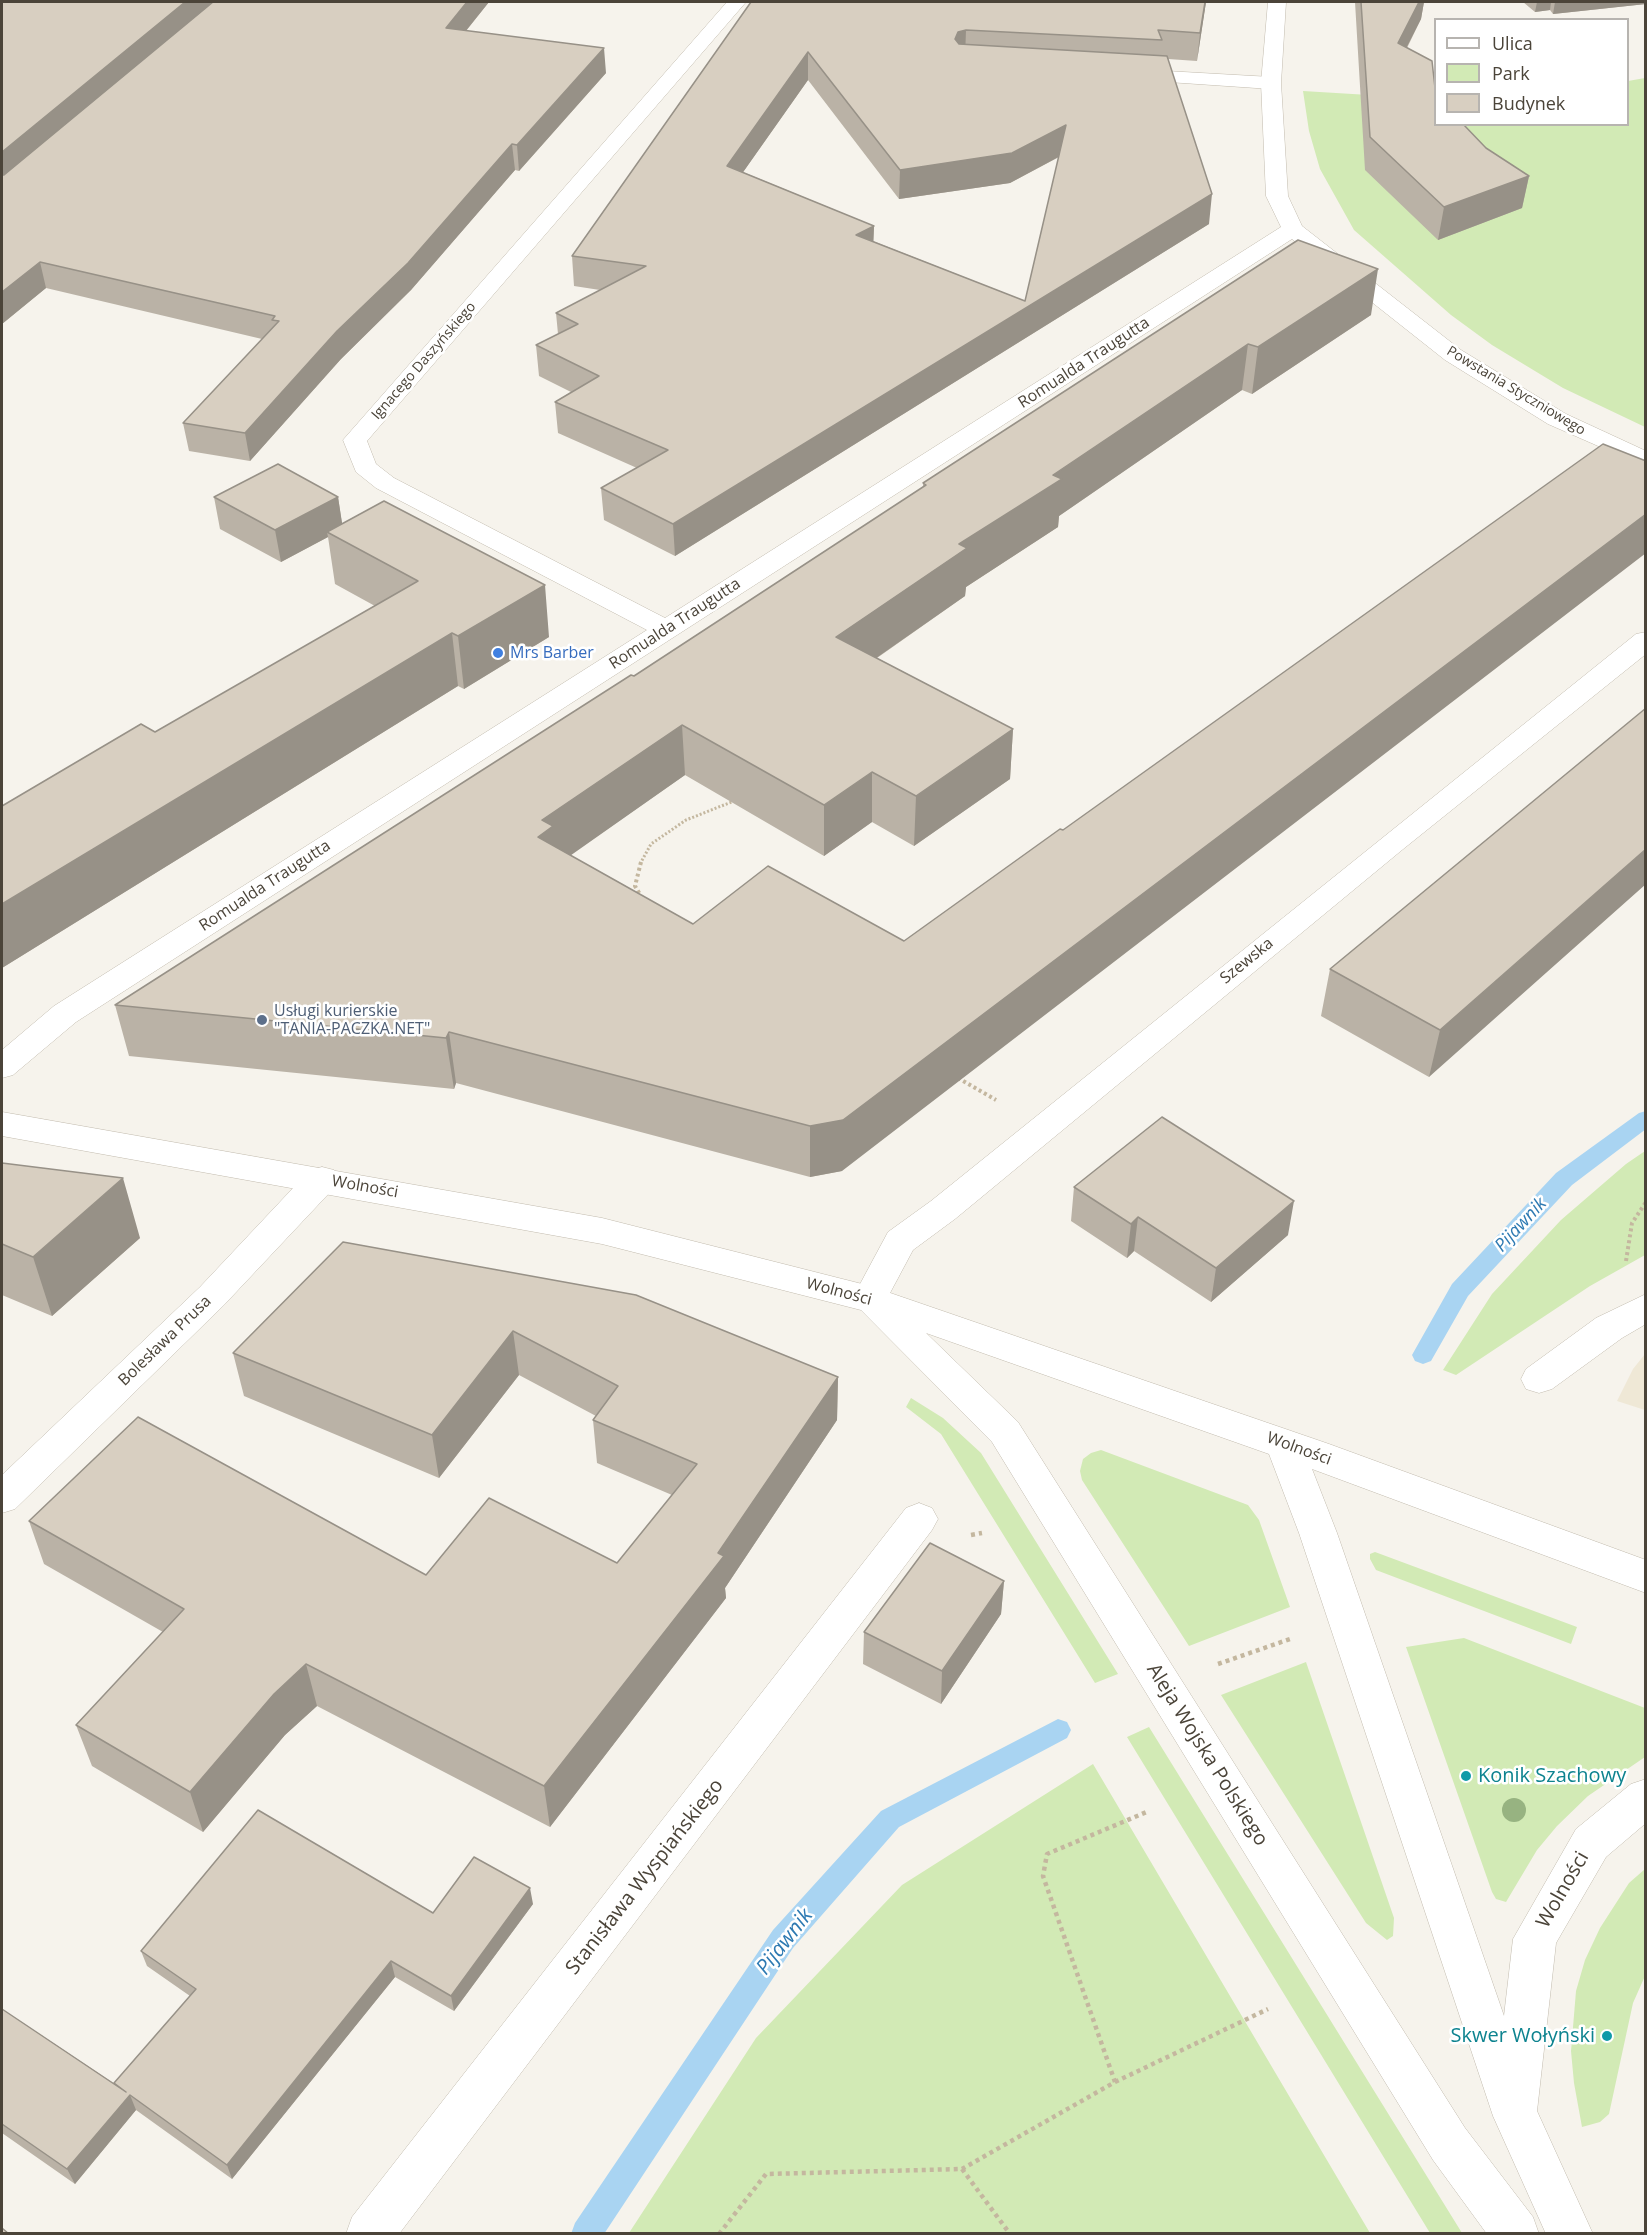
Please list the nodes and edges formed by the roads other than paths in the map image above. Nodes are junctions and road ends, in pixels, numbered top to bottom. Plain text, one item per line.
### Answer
1 (737, 2) edge
2 (1277, 2) edge
3 (1115, 74) edge
4 (1271, 83) junction
5 (1293, 229) junction
6 (1646, 460) edge
7 (667, 630) junction
8 (1646, 640) edge
9 (2, 1067) edge
10 (2, 1124) edge
11 (322, 1179) junction
12 (870, 1299) junction
13 (1646, 1306) edge
14 (1539, 1379) dead end
15 (1284, 1444) junction
16 (2, 1497) edge
17 (919, 1519) dead end
18 (1646, 1577) edge
19 (1646, 1797) edge
20 (1516, 2116) junction
21 (369, 2234) edge
22 (1516, 2234) edge
23 (1570, 2234) edge

1 - 7 street, Ignacego Daszyńskiego
2 - 4 street, Powstania Styczniowego
3 - 4 lane
4 - 5 street, Powstania Styczniowego
5 - 6 street, Powstania Styczniowego
5 - 7 street, Romualda Traugutta
7 - 9 street, Romualda Traugutta
8 - 12 street, Szewska
10 - 11 street, Wolności
11 - 12 street, Wolności
11 - 16 street, Bolesława Prusa
12 - 15 street, Wolności
12 - 22 street, Aleja Wojska Polskiego
13 - 14 street
15 - 18 street, Wolności
15 - 20 street
17 - 21 street, Stanisława Wyspiańskiego
19 - 20 street, Wolności
20 - 23 street

